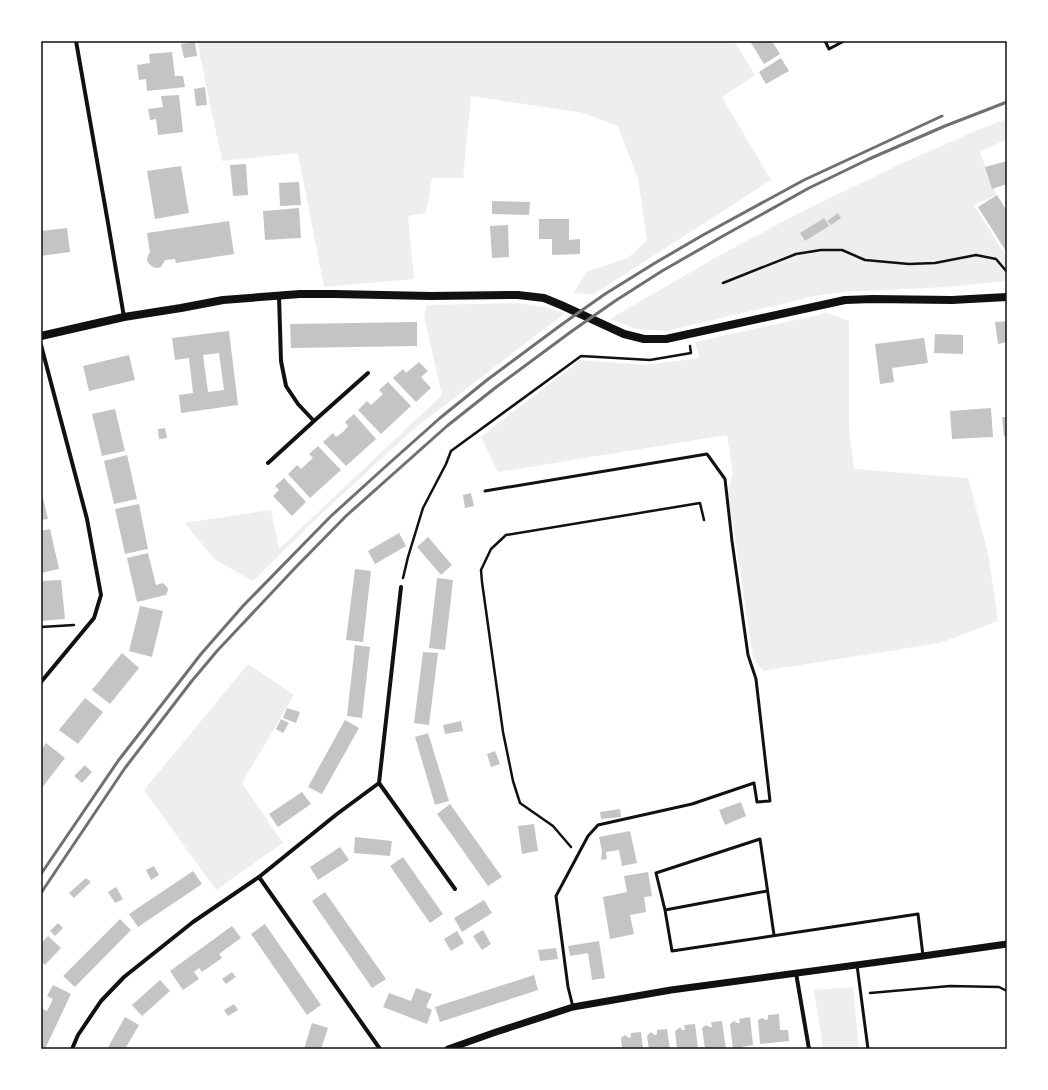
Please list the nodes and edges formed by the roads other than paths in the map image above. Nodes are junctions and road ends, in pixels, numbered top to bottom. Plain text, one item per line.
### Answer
1 (76, 41) edge
2 (825, 41) edge
3 (844, 41) edge
4 (279, 296) junction
5 (1007, 297) edge
6 (124, 317) junction
7 (41, 336) edge
8 (41, 345) edge
9 (368, 373) dead end
10 (314, 420) junction
11 (268, 463) dead end
12 (485, 491) dead end
13 (401, 588) road end
14 (41, 682) edge
15 (379, 783) junction
16 (259, 877) junction
17 (455, 889) dead end
18 (767, 891) junction
19 (665, 910) junction
20 (774, 936) junction
21 (1007, 944) edge
22 (923, 956) junction
23 (857, 965) junction
24 (796, 973) junction
25 (573, 1007) junction
26 (72, 1049) edge
27 (380, 1049) edge
28 (448, 1049) edge
29 (809, 1049) edge
30 (868, 1049) edge

1 - 6 street
2 - 3 lane
4 - 5 main road
4 - 6 main road
4 - 10 street
6 - 7 main road
8 - 14 street
9 - 10 street
10 - 11 street
12 - 25 lane
13 - 15 street
15 - 16 street
15 - 17 street
16 - 26 street
16 - 27 street
18 - 19 lane
18 - 19 lane
18 - 20 lane
19 - 20 lane
20 - 22 lane
21 - 22 street
22 - 23 street
23 - 24 street
23 - 30 lane
24 - 25 street
24 - 29 street
25 - 28 street

